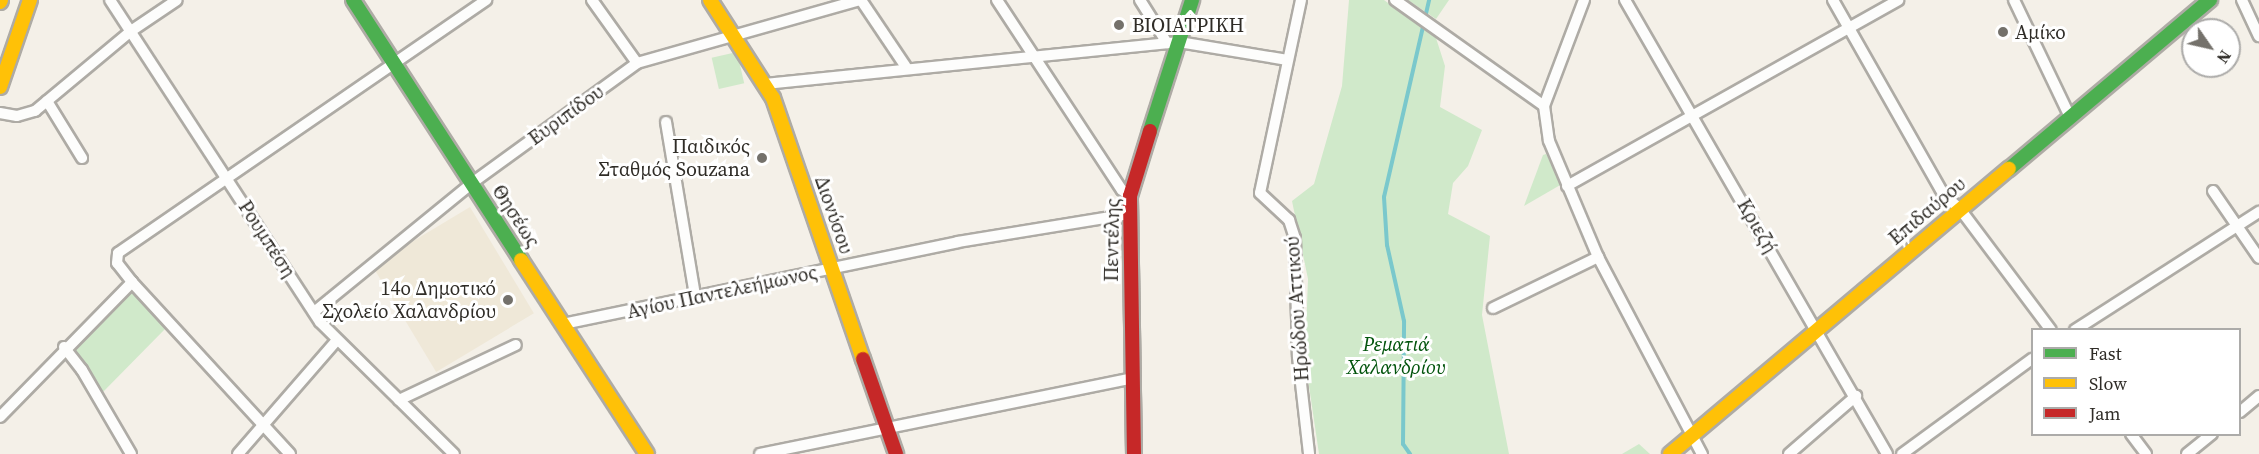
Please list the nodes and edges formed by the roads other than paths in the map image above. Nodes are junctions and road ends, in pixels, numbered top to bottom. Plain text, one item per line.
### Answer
1 (30, 0) edge
2 (110, 0) edge
3 (177, 0) edge
4 (352, 0) edge
5 (486, 0) edge
6 (592, 0) edge
7 (710, 0) edge
8 (861, 0) edge
9 (997, 0) edge
10 (1140, 0) edge
11 (1192, 0) edge
12 (1301, 0) edge
13 (1395, 0) edge
14 (1584, 0) edge
15 (1625, 0) edge
16 (1833, 0) edge
17 (1898, 0) edge
18 (2014, 0) edge
19 (2211, 0) edge
20 (2241, 0) edge
21 (1849, 27) junction
22 (131, 31) junction
23 (2259, 36) edge
24 (737, 37) junction
25 (1173, 42) junction
26 (1035, 56) junction
27 (1288, 60) junction
28 (392, 61) junction
29 (637, 63) junction
30 (906, 67) junction
31 (765, 84) junction
32 (0, 87) edge
33 (48, 101) junction
34 (1545, 106) junction
35 (0, 113) edge
36 (1692, 115) junction
37 (2070, 117) junction
38 (666, 122) dead end
39 (82, 158) dead end
40 (227, 176) junction
41 (472, 183) junction
42 (1567, 186) junction
43 (2213, 191) dead end
44 (1130, 196) junction
45 (1960, 209) junction
46 (2259, 212) edge
47 (1129, 214) junction
48 (2236, 225) junction
49 (1599, 257) junction
50 (2259, 258) edge
51 (832, 269) junction
52 (132, 282) junction
53 (695, 296) junction
54 (1492, 308) dead end
55 (314, 312) junction
56 (563, 324) junction
57 (1817, 328) junction
58 (2049, 328) edge
59 (2078, 328) edge
60 (337, 340) junction
61 (516, 345) dead end
62 (63, 347) junction
63 (2031, 360) edge
64 (1132, 378) junction
65 (1856, 396) junction
66 (2259, 396) edge
67 (399, 400) junction
68 (2241, 411) edge
69 (0, 417) edge
70 (263, 424) junction
71 (887, 428) junction
72 (1690, 434) junction
73 (2132, 436) edge
74 (2211, 436) edge
75 (131, 454) edge
76 (238, 454) edge
77 (290, 454) edge
78 (454, 454) edge
79 (647, 454) edge
80 (760, 454) edge
81 (896, 454) edge
82 (1134, 454) edge
83 (1309, 454) edge
84 (1670, 454) edge
85 (1702, 454) edge
86 (1789, 454) edge
87 (1887, 454) edge
88 (1902, 454) edge
89 (2146, 454) edge
90 (2187, 454) edge

1 - 32 street
2 - 22 street, Ρουμπέση
3 - 22 street
4 - 28 street, Θησέως
5 - 28 street
6 - 29 street
7 - 24 street, Διονύσου
8 - 24 street, Ευριπίδου
8 - 30 street
9 - 26 street
10 - 25 street
11 - 25 street, Πεντέλης
12 - 27 street, Ηρώδου Αττικού
13 - 34 street
14 - 34 street
15 - 36 street, Κριεζή
16 - 21 street
17 - 21 street
18 - 37 street
19 - 37 street, Επιδαύρου
20 - 23 street
21 - 36 street
21 - 45 street
22 - 33 street
22 - 40 street, Ρουμπέση
24 - 29 street, Ευριπίδου
24 - 31 street, Διονύσου
25 - 26 street
25 - 27 street
25 - 44 street, Πεντέλης
26 - 30 street
26 - 44 street
27 - 83 street, Ηρώδου Αττικού
28 - 40 street
28 - 41 street, Θησέως
29 - 41 street, Ευριπίδου
30 - 31 street
31 - 51 street, Διονύσου
33 - 35 street
33 - 39 street
34 - 42 street
36 - 42 street
36 - 57 street, Κριεζή
37 - 45 street, Επιδαύρου
38 - 53 street
40 - 52 street
40 - 55 street, Ρουμπέση
41 - 55 street, Ευριπίδου
41 - 56 street, Θησέως
42 - 49 street
43 - 48 street
44 - 47 street, Πεντέλης
45 - 57 street, Επιδαύρου
45 - 58 street
46 - 48 street
47 - 51 street, Αγίου Παντελεήμωνος
47 - 64 street, Πεντέλης
48 - 50 street
48 - 59 street
49 - 54 street
49 - 72 street
51 - 53 street, Αγίου Παντελεήμωνος
51 - 71 street, Διονύσου
52 - 62 street
52 - 70 street
53 - 56 street, Αγίου Παντελεήμωνος
55 - 60 street, Ρουμπέση
56 - 79 street, Θησέως
57 - 65 street, Κριεζή
57 - 72 street, Επιδαύρου
60 - 67 street, Ρουμπέση
60 - 70 street
61 - 67 street
62 - 69 street
62 - 75 street
63 - 88 street
64 - 71 street
64 - 82 street, Πεντέλης
65 - 86 street
65 - 87 street, Κριεζή
66 - 68 street
67 - 78 street, Ρουμπέση
70 - 76 street
70 - 77 street
71 - 80 street
71 - 81 street, Διονύσου
72 - 84 street, Επιδαύρου
72 - 85 street
73 - 89 street
74 - 90 street

